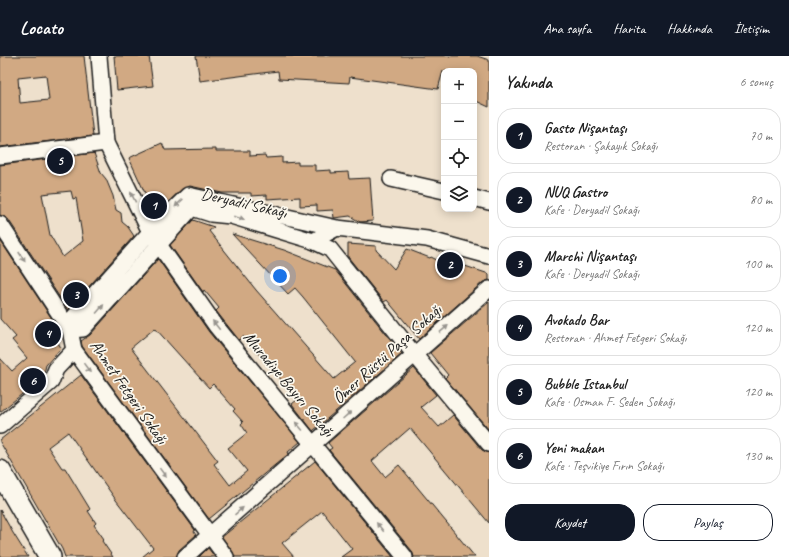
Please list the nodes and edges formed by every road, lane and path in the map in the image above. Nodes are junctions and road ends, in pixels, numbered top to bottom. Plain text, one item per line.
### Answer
1 (99, 56) edge
2 (106, 143) junction
3 (0, 156) edge
4 (392, 179) dead end
5 (441, 191) edge
6 (477, 199) edge
7 (489, 202) edge
8 (212, 207) junction
9 (0, 224) edge
10 (337, 228) junction
11 (150, 232) junction
12 (313, 241) junction
13 (158, 245) junction
14 (489, 256) edge
15 (489, 289) edge
16 (70, 330) junction
17 (74, 350) junction
18 (414, 354) junction
19 (0, 426) edge
20 (314, 444) junction
21 (489, 444) edge
22 (0, 471) edge
23 (210, 536) junction
24 (50, 557) edge
25 (185, 557) edge
26 (226, 557) edge
27 (405, 557) edge

1 - 2 street
2 - 3 street
11 -> 2 street, Muradiye Bayırı Sokağı
4 - 5 street
6 - 7 street
8 - 10 street, Deryadil Sokağı
8 -> 11 street, Deryadil Sokağı
8 -> 12 street, Deryadil Sokağı
8 - 13 street, Deryadil Sokağı
9 -> 16 street, Ahmet Fetgeri Sokağı
10 - 12 street
10 - 14 street, Deryadil Sokağı
11 - 13 street, Muradiye Bayırı Sokağı
11 - 16 street, Deryadil Sokağı
12 - 18 street, Deryadil Sokağı
16 -> 13 street, Deryadil Sokağı
20 -> 13 street, Muradiye Bayırı Sokağı
18 -> 15 street, Ömer Rüstü Paşa Sokağı
16 - 17 street, Ahmet Fetgeri Sokağı
17 - 19 street
17 -> 23 street, Ahmet Fetgeri Sokağı
20 -> 18 street, Ömer Rüstü Paşa Sokağı
18 - 21 street, Deryadil Sokağı
23 -> 20 street, Ömer Rüstü Paşa Sokağı
27 -> 20 street, Muradiye Bayırı Sokağı
22 - 24 street
23 - 25 street, Ömer Rüstü Paşa Sokağı
23 - 26 street, Ahmet Fetgeri Sokağı

